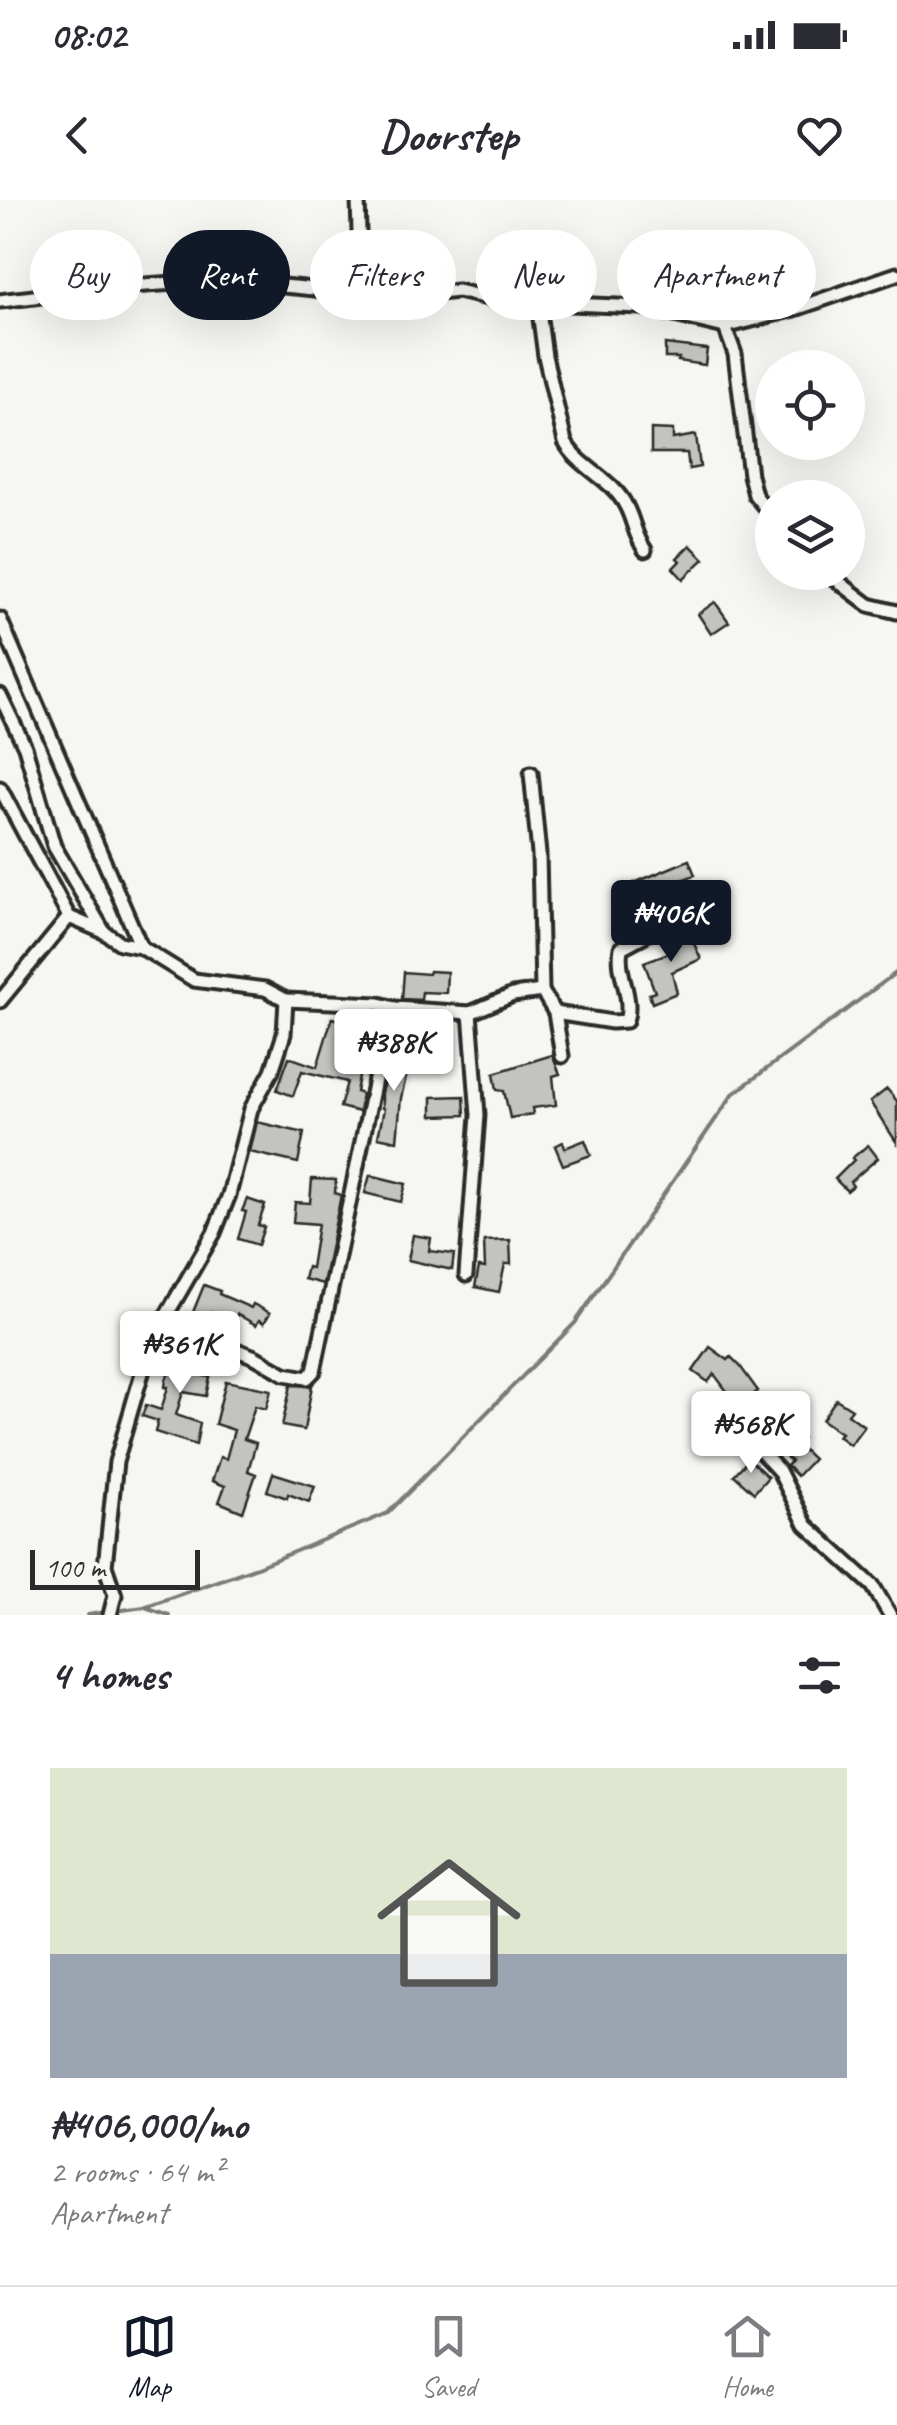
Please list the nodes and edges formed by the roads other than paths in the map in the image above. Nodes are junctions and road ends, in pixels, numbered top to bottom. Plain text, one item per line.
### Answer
1 (358, 200) edge
2 (359, 230) edge
3 (897, 274) edge
4 (310, 289) edge
5 (0, 301) edge
6 (597, 306) edge
7 (540, 320) edge
8 (725, 326) junction
9 (755, 494) edge
10 (645, 550) dead end
11 (850, 590) edge
12 (897, 612) edge
13 (0, 619) edge
14 (0, 694) edge
15 (531, 773) dead end
16 (0, 788) edge
17 (669, 894) dead end
18 (69, 917) junction
19 (104, 932) junction
20 (141, 947) junction
21 (542, 991) junction
22 (0, 1000) edge
23 (286, 1000) junction
24 (394, 1008) junction
25 (470, 1013) junction
26 (555, 1013) junction
27 (562, 1056) dead end
28 (466, 1276) dead end
29 (164, 1322) junction
30 (733, 1412) dead end
31 (110, 1615) edge
32 (890, 1615) edge

1 - 2 street
3 - 8 street
4 - 5 street
6 - 8 street
7 - 10 street
8 - 9 street
11 - 12 street
13 - 20 street
14 - 19 street
15 - 21 street
16 - 18 street
17 - 26 street
18 - 19 street
18 - 22 street
19 - 20 street
20 - 23 street
21 - 25 street
21 - 26 street
23 - 24 street
23 - 29 street
24 - 25 street
24 - 29 street
25 - 28 street
26 - 27 street
29 - 31 street
30 - 32 street

